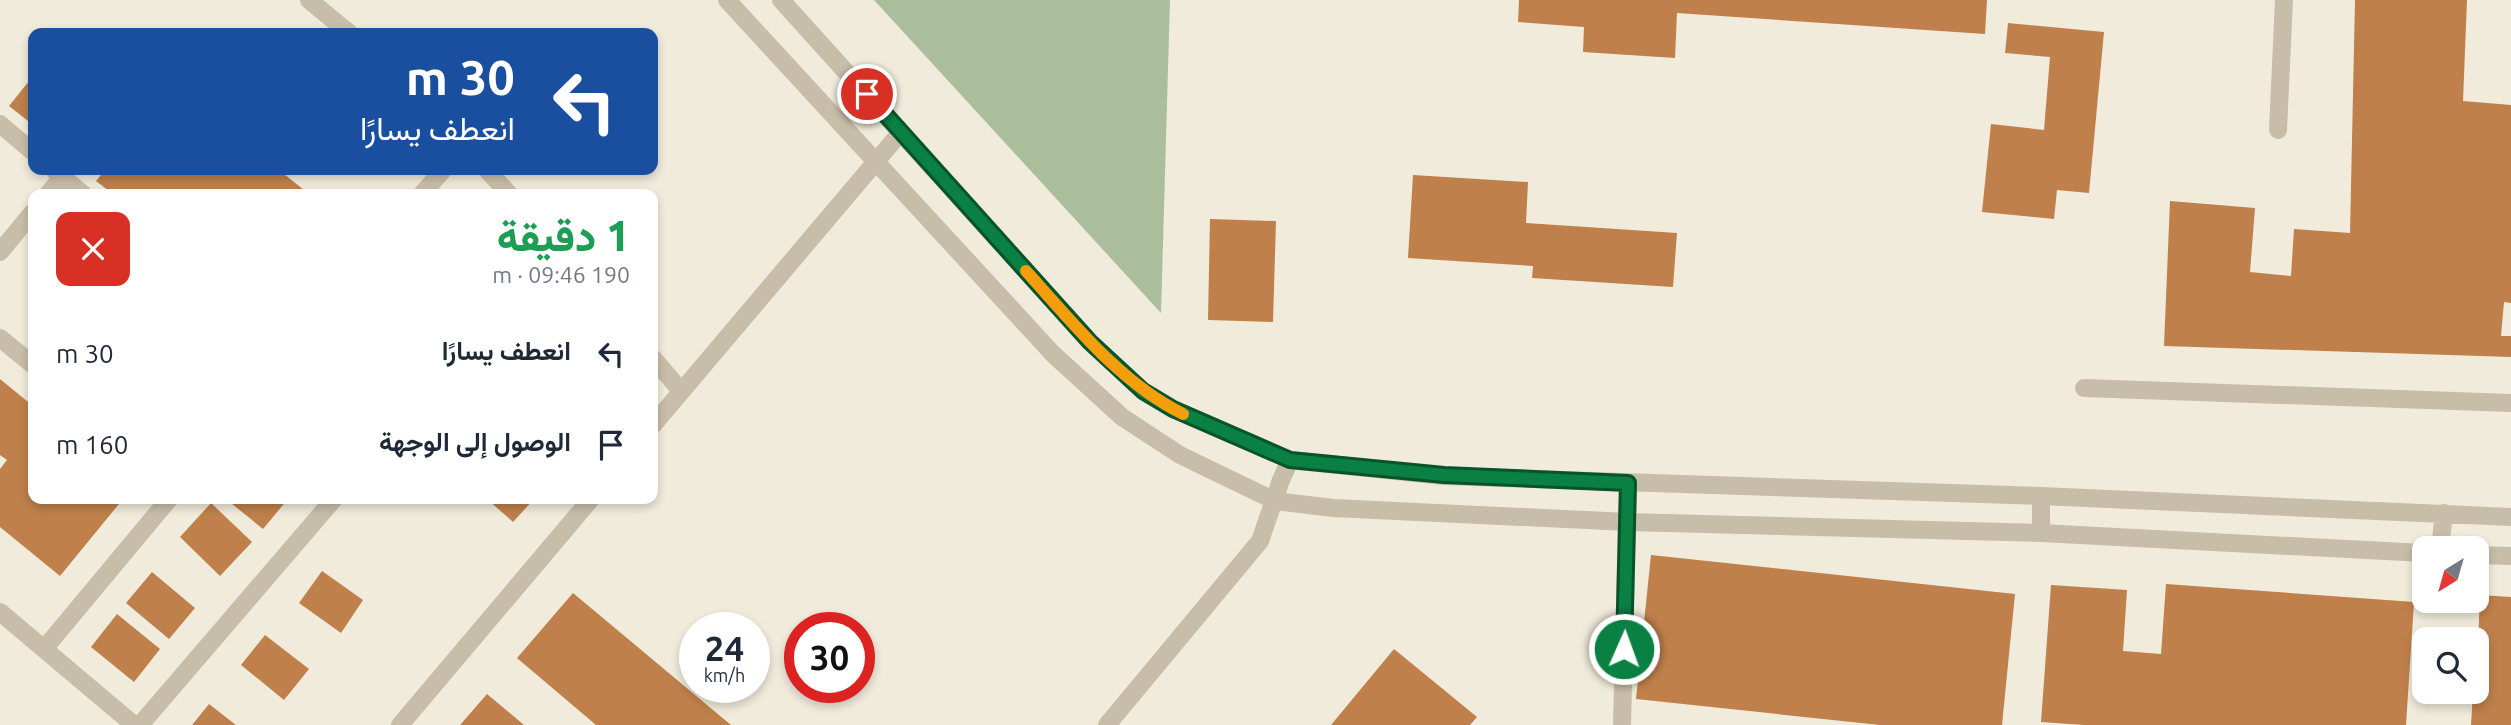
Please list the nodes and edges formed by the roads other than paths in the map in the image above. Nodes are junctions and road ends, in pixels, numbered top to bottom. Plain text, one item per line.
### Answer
1 (309, 0) edge
2 (727, 0) edge
3 (781, 0) edge
4 (2284, 0) edge
5 (343, 28) edge
6 (0, 124) edge
7 (2278, 130) dead end
8 (901, 132) junction
9 (28, 148) edge
10 (876, 160) junction
11 (64, 175) edge
12 (439, 175) edge
13 (492, 175) edge
14 (78, 189) edge
15 (426, 189) edge
16 (504, 189) edge
17 (28, 218) edge
18 (0, 252) edge
19 (0, 338) edge
20 (28, 361) edge
21 (658, 364) edge
22 (2084, 388) dead end
23 (681, 391) junction
24 (2511, 403) edge
25 (658, 419) edge
26 (1290, 460) junction
27 (1628, 483) junction
28 (2041, 496) junction
29 (1275, 501) junction
30 (165, 504) edge
31 (330, 504) edge
32 (587, 504) edge
33 (2444, 513) junction
34 (2511, 517) edge
35 (1628, 522) junction
36 (2041, 533) junction
37 (2441, 536) edge
38 (2412, 553) edge
39 (2489, 555) edge
40 (2511, 556) edge
41 (0, 612) edge
42 (44, 649) junction
43 (134, 725) edge
44 (140, 725) edge
45 (400, 725) edge
46 (1107, 725) edge
47 (1622, 725) edge

1 - 5 street
2 - 10 street
3 - 8 street
4 - 7 street
6 - 9 street
8 - 10 street
8 - 26 street
10 - 23 street
10 - 29 street
11 - 14 street
12 - 15 street
13 - 16 street
17 - 18 street
19 - 20 street
21 - 23 street
22 - 24 street
23 - 25 street
26 - 27 street
26 - 29 street
27 - 28 street
27 - 35 street
28 - 33 street
28 - 36 street
29 - 35 street
29 - 46 street
30 - 42 street
31 - 44 street
32 - 45 street
33 - 34 street
33 - 37 street
35 - 36 street
35 - 47 street
36 - 38 street
39 - 40 street
41 - 42 street
42 - 43 street

